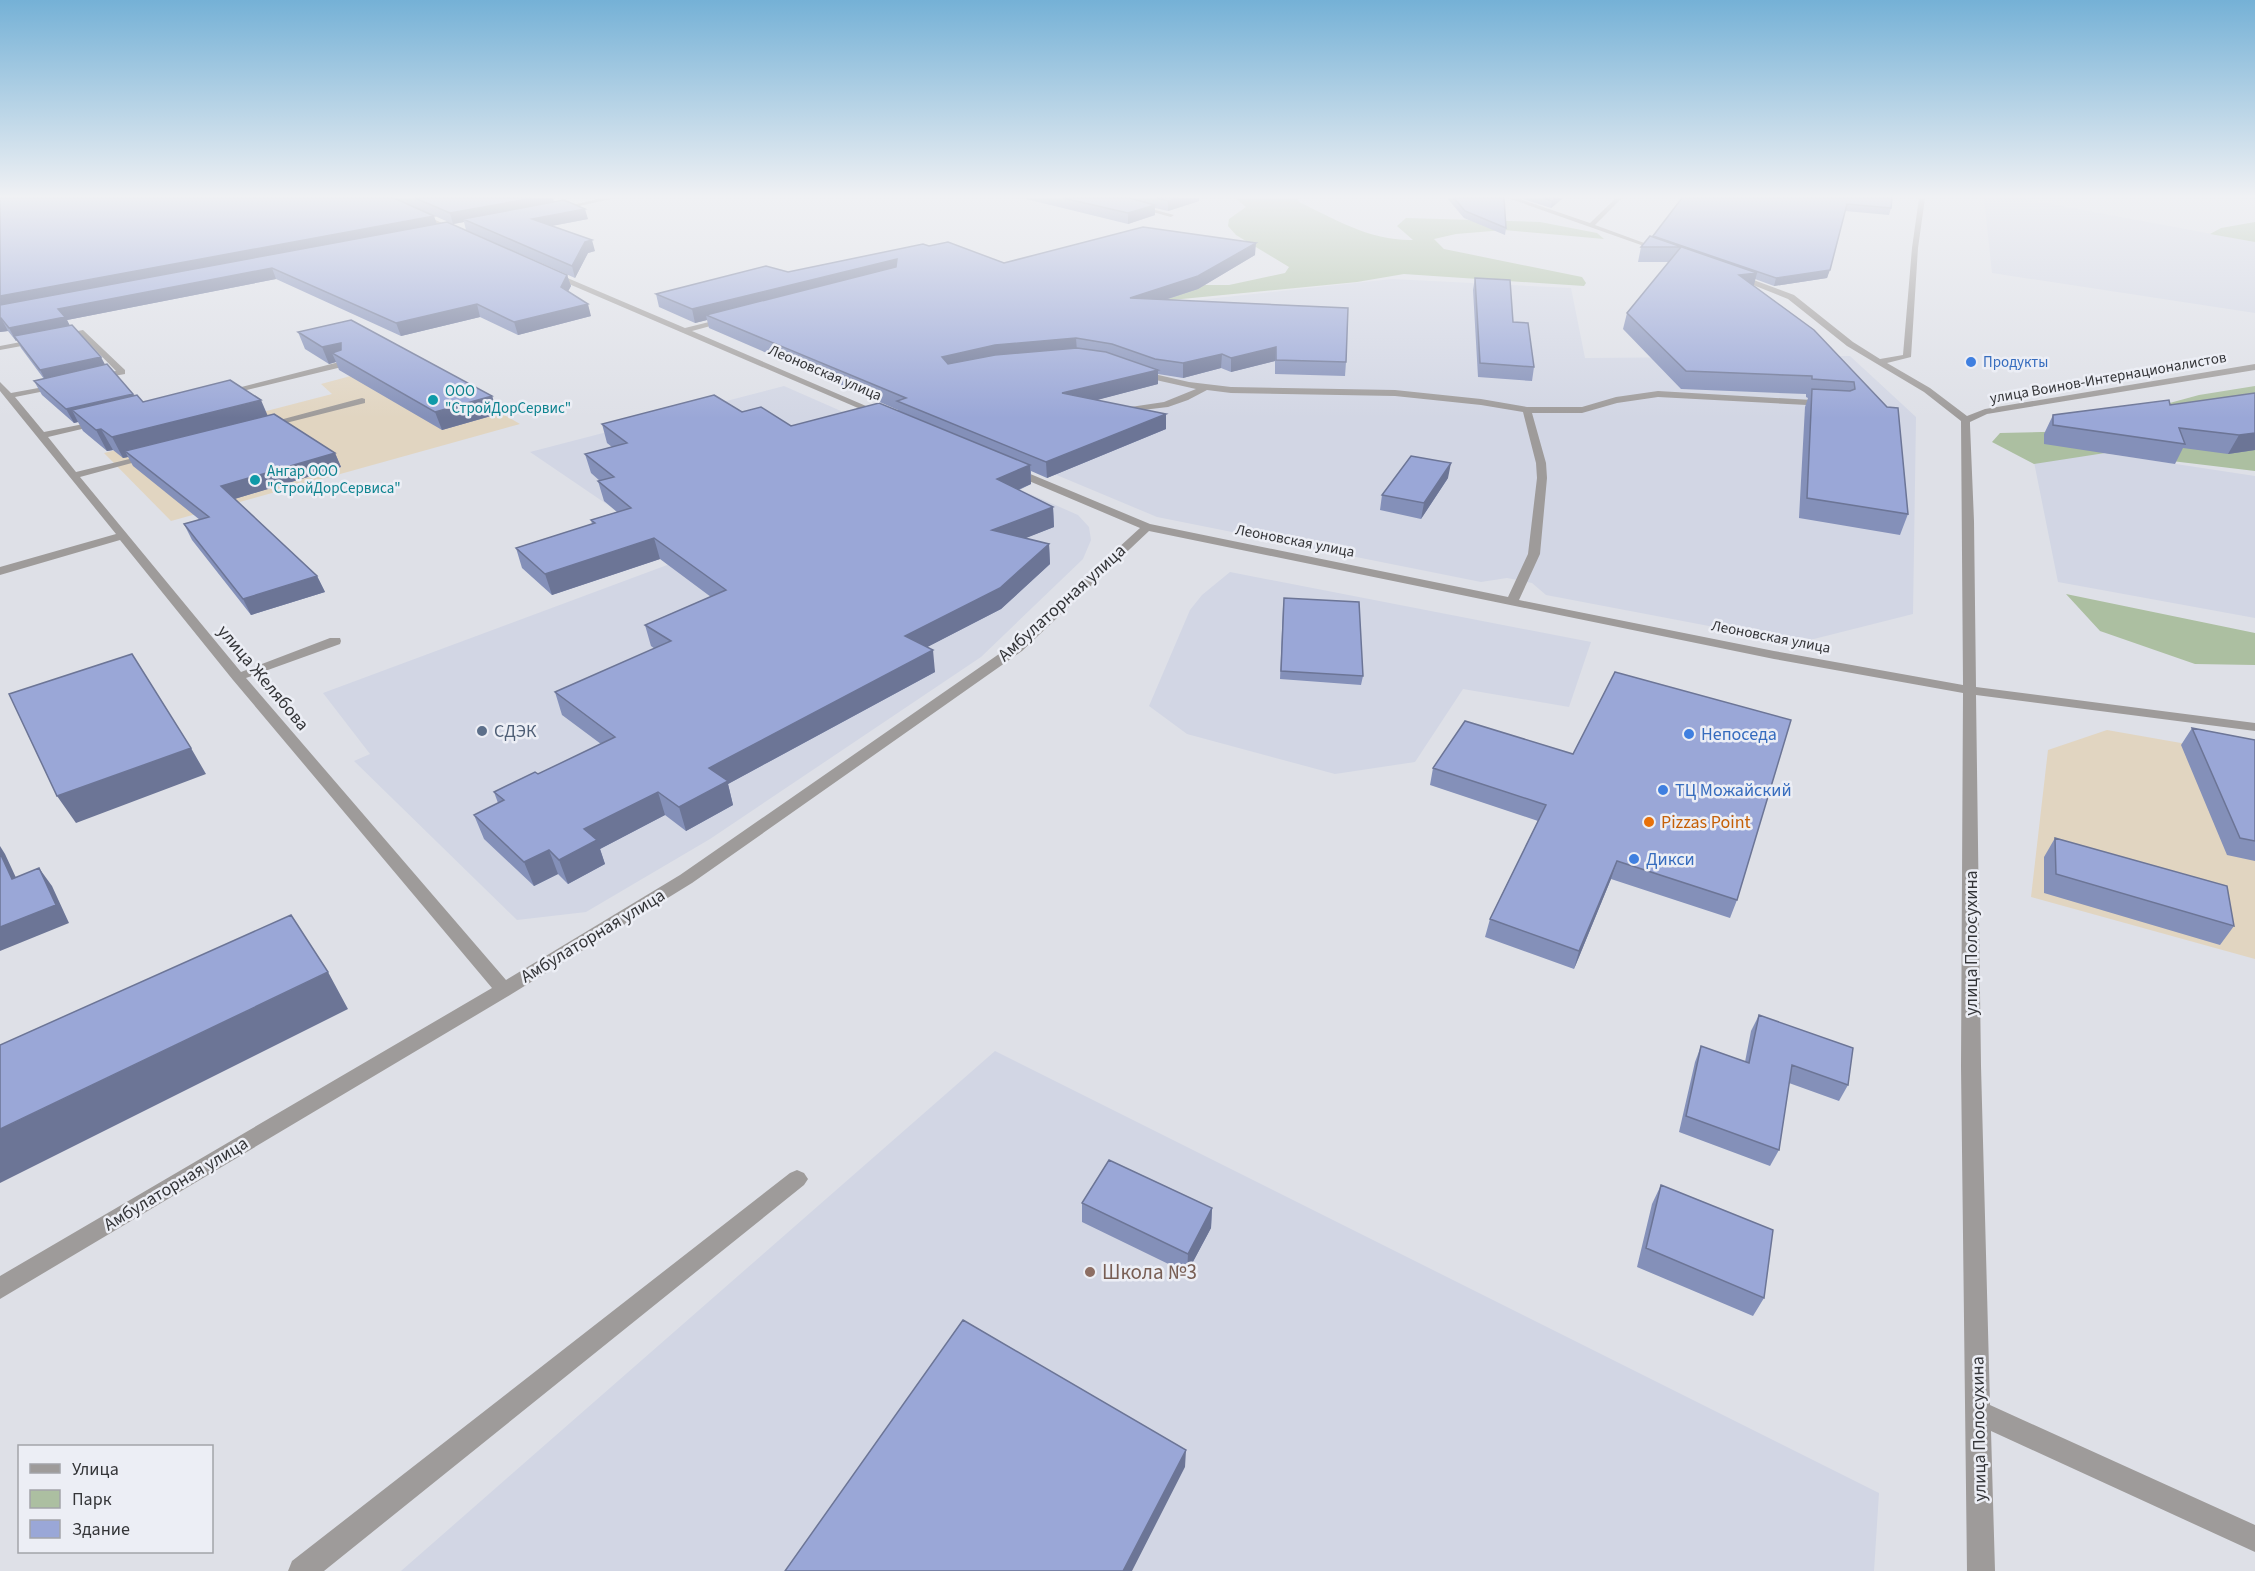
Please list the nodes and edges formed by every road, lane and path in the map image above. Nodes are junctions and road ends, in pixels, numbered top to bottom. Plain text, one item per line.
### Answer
1 (547, 271) edge
2 (1913, 271) edge
3 (1726, 273) edge
4 (738, 316) edge
5 (682, 331) junction
6 (0, 348) edge
7 (1881, 361) junction
8 (343, 364) edge
9 (2255, 367) edge
10 (1133, 371) edge
11 (88, 379) edge
12 (65, 384) edge
13 (1205, 387) junction
14 (4, 390) edge
15 (215, 394) edge
16 (362, 401) dead end
17 (1832, 403) edge
18 (1527, 410) junction
19 (1109, 412) edge
20 (888, 417) edge
21 (111, 419) edge
22 (1966, 420) junction
23 (258, 427) edge
24 (41, 436) junction
25 (166, 451) edge
26 (1006, 467) edge
27 (75, 475) junction
28 (1147, 526) junction
29 (122, 536) junction
30 (0, 571) edge
31 (1512, 602) junction
32 (336, 641) dead end
33 (237, 677) junction
34 (1971, 690) junction
35 (2255, 727) edge
36 (504, 990) junction
37 (797, 1179) dead end
38 (0, 1288) edge
39 (1978, 1412) junction
40 (2255, 1539) edge
41 (302, 1571) edge
42 (1981, 1571) edge

1 - 5 street, Леоновская улица
2 - 7 street
3 - 7 street
4 - 5 street
5 - 20 street, Леоновская улица
6 - 11 street
7 - 22 street
8 - 15 street
9 - 22 street, улица Воинов-Интернационалистов
10 - 13 street
12 - 14 street
13 - 18 street
13 - 19 street
14 - 24 street, улица Желябова
16 - 23 street
17 - 18 street
18 - 31 street
21 - 24 street
22 - 34 street, улица Полосухина
24 - 27 street, улица Желябова
25 - 27 street
26 - 28 street, Леоновская улица
27 - 29 street, улица Желябова
28 - 31 street, Леоновская улица
28 - 36 street, Амбулаторная улица
29 - 30 street
29 - 33 street, улица Желябова
31 - 34 street, Леоновская улица
32 - 33 street
33 - 36 street, улица Желябова
34 - 35 street, Леоновская улица
34 - 39 street, улица Полосухина
36 - 38 street, Амбулаторная улица
37 - 41 street
39 - 40 street
39 - 42 street, улица Полосухина

